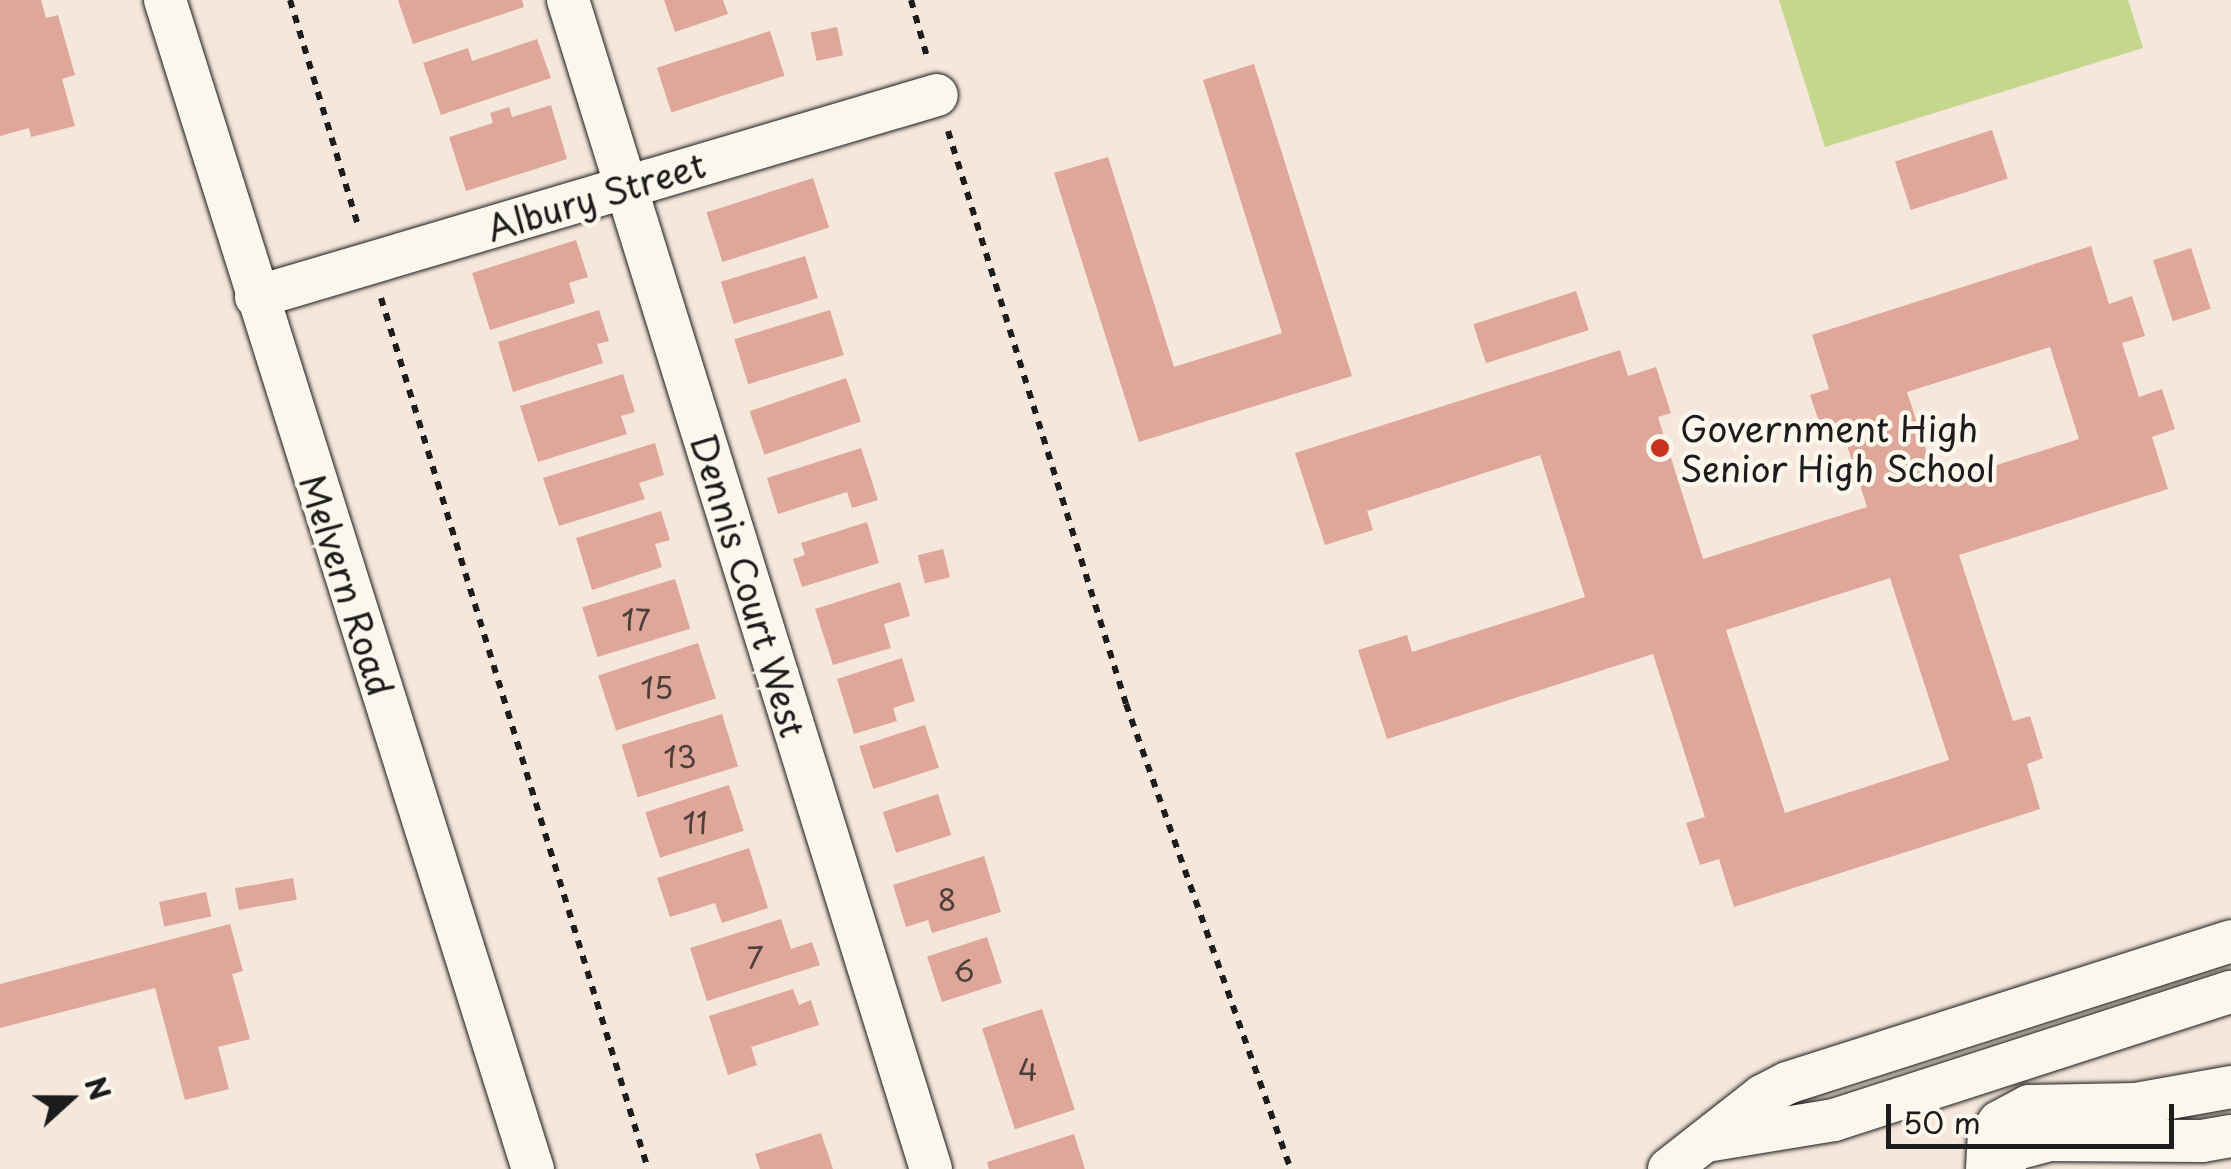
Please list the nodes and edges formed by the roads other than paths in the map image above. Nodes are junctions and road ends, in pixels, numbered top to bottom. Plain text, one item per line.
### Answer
1 (165, 0) edge
2 (568, 0) edge
3 (937, 95) road end
4 (626, 188) junction
5 (256, 297) junction
6 (2231, 941) edge
7 (2231, 992) edge
8 (2231, 1087) edge
9 (2231, 1136) edge
10 (1706, 1141) junction
11 (533, 1169) edge
12 (930, 1169) edge
13 (1669, 1169) edge
14 (1991, 1169) edge

1 - 5 street, Melvern Road
2 - 4 street, Dennis Court West
3 - 4 street, Albury Street
4 - 5 street, Albury Street
4 - 12 street, Dennis Court West
5 - 11 street, Melvern Road
6 - 10 street
7 - 10 street
8 - 14 street
9 - 14 street
10 - 13 street

